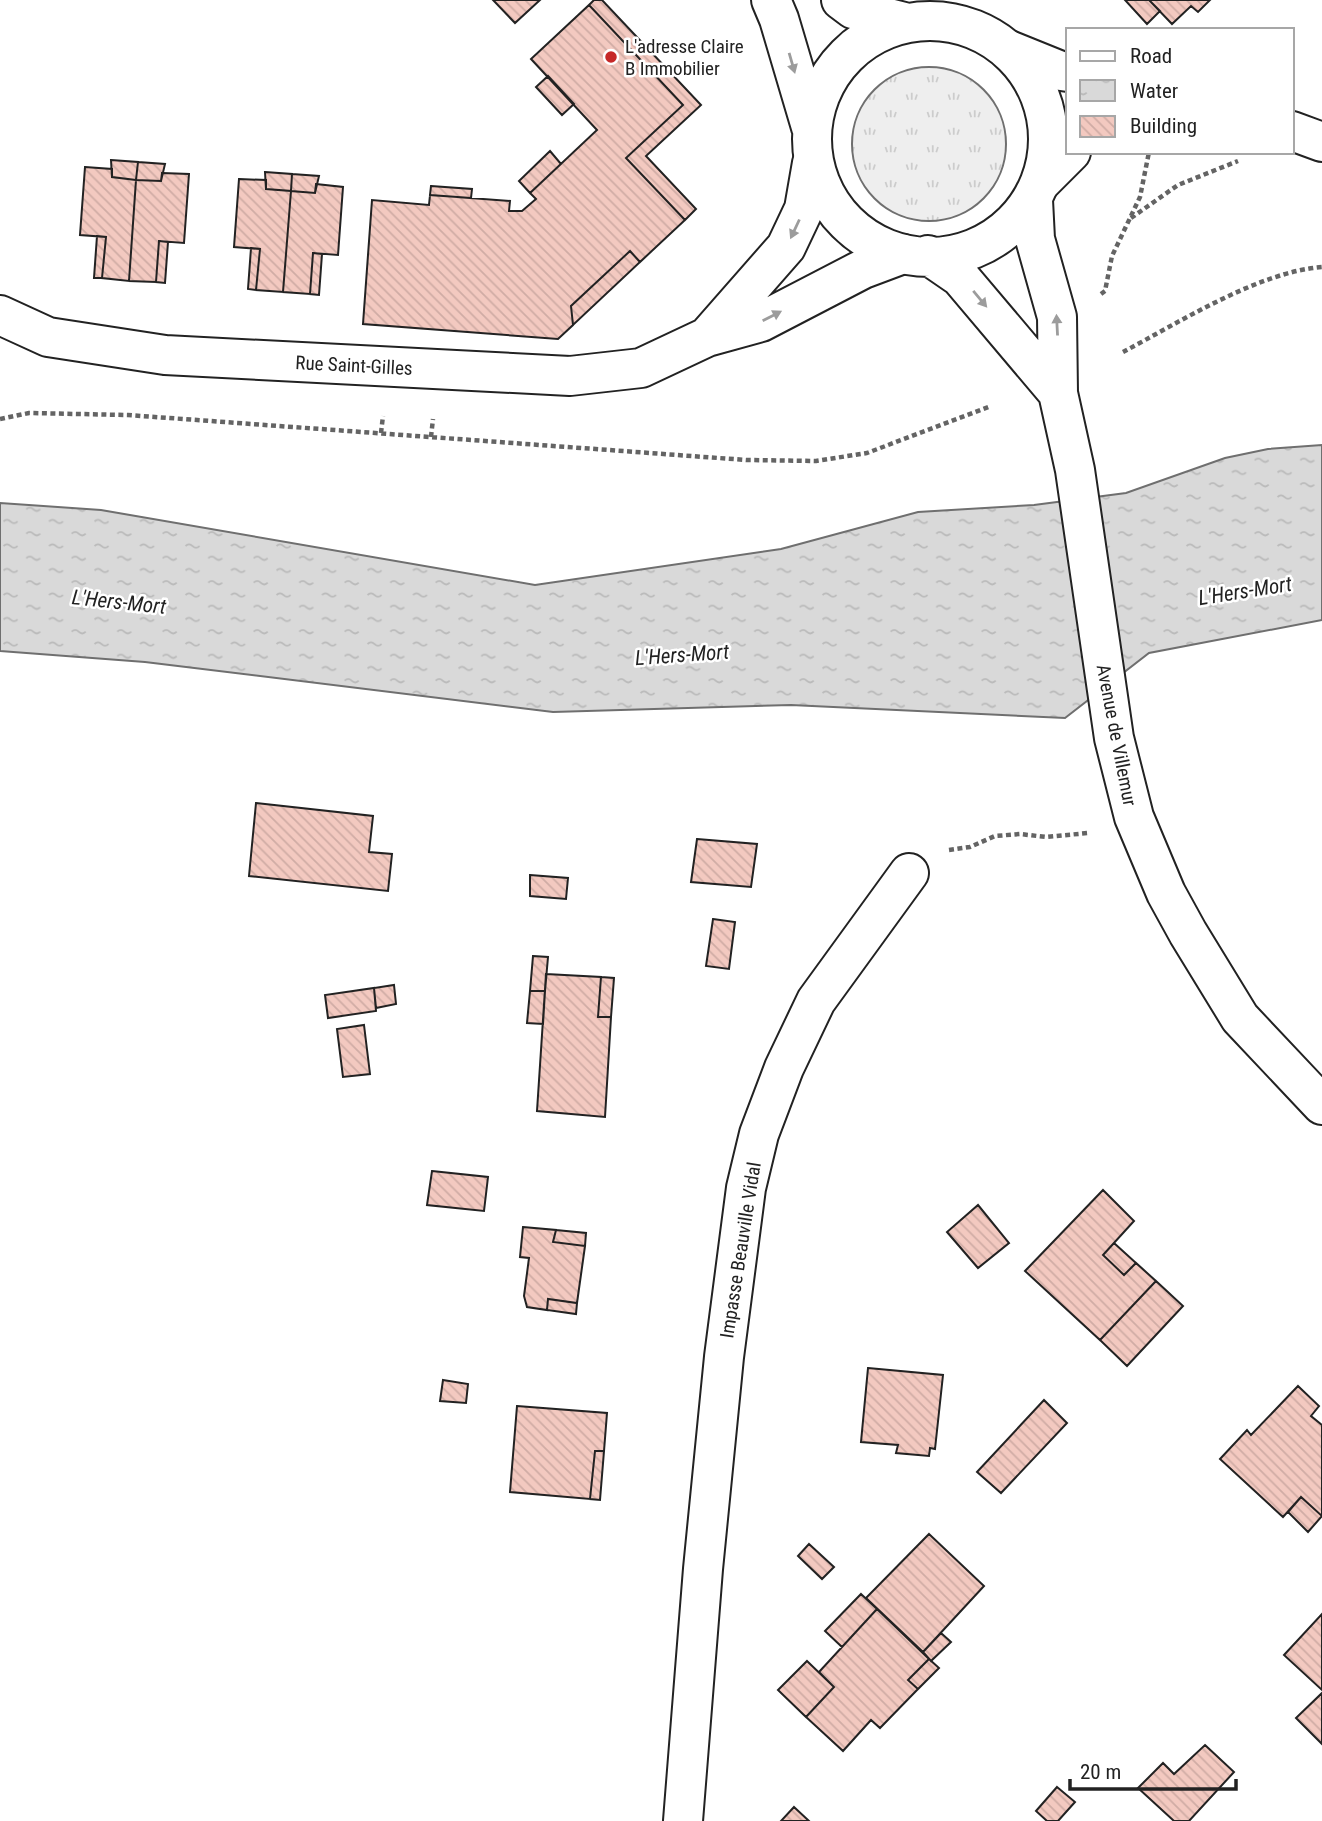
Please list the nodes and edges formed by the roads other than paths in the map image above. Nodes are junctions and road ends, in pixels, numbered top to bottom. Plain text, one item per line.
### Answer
1 (771, 0) edge
2 (841, 0) edge
3 (908, 23) junction
4 (1009, 50) junction
5 (1066, 72) edge
6 (1294, 132) edge
7 (1322, 142) edge
8 (812, 145) junction
9 (1069, 154) edge
10 (1037, 191) junction
11 (916, 255) junction
12 (0, 315) edge
13 (707, 337) junction
14 (1058, 393) junction
15 (909, 873) road end
16 (1322, 1105) edge
17 (683, 1821) edge

1 -> 8 street
2 - 3 street
3 - 4 street
3 - 8 street
4 - 5 street
4 - 10 street
6 - 7 street
8 - 11 street
8 -> 13 street
9 - 10 street
10 - 11 street
14 -> 10 street, Avenue de Villemur
13 -> 11 street
11 -> 14 street, Avenue de Villemur
12 - 13 street, Rue Saint-Gilles
14 - 16 street, Avenue de Villemur
15 - 17 street, Impasse Beauville Vidal

